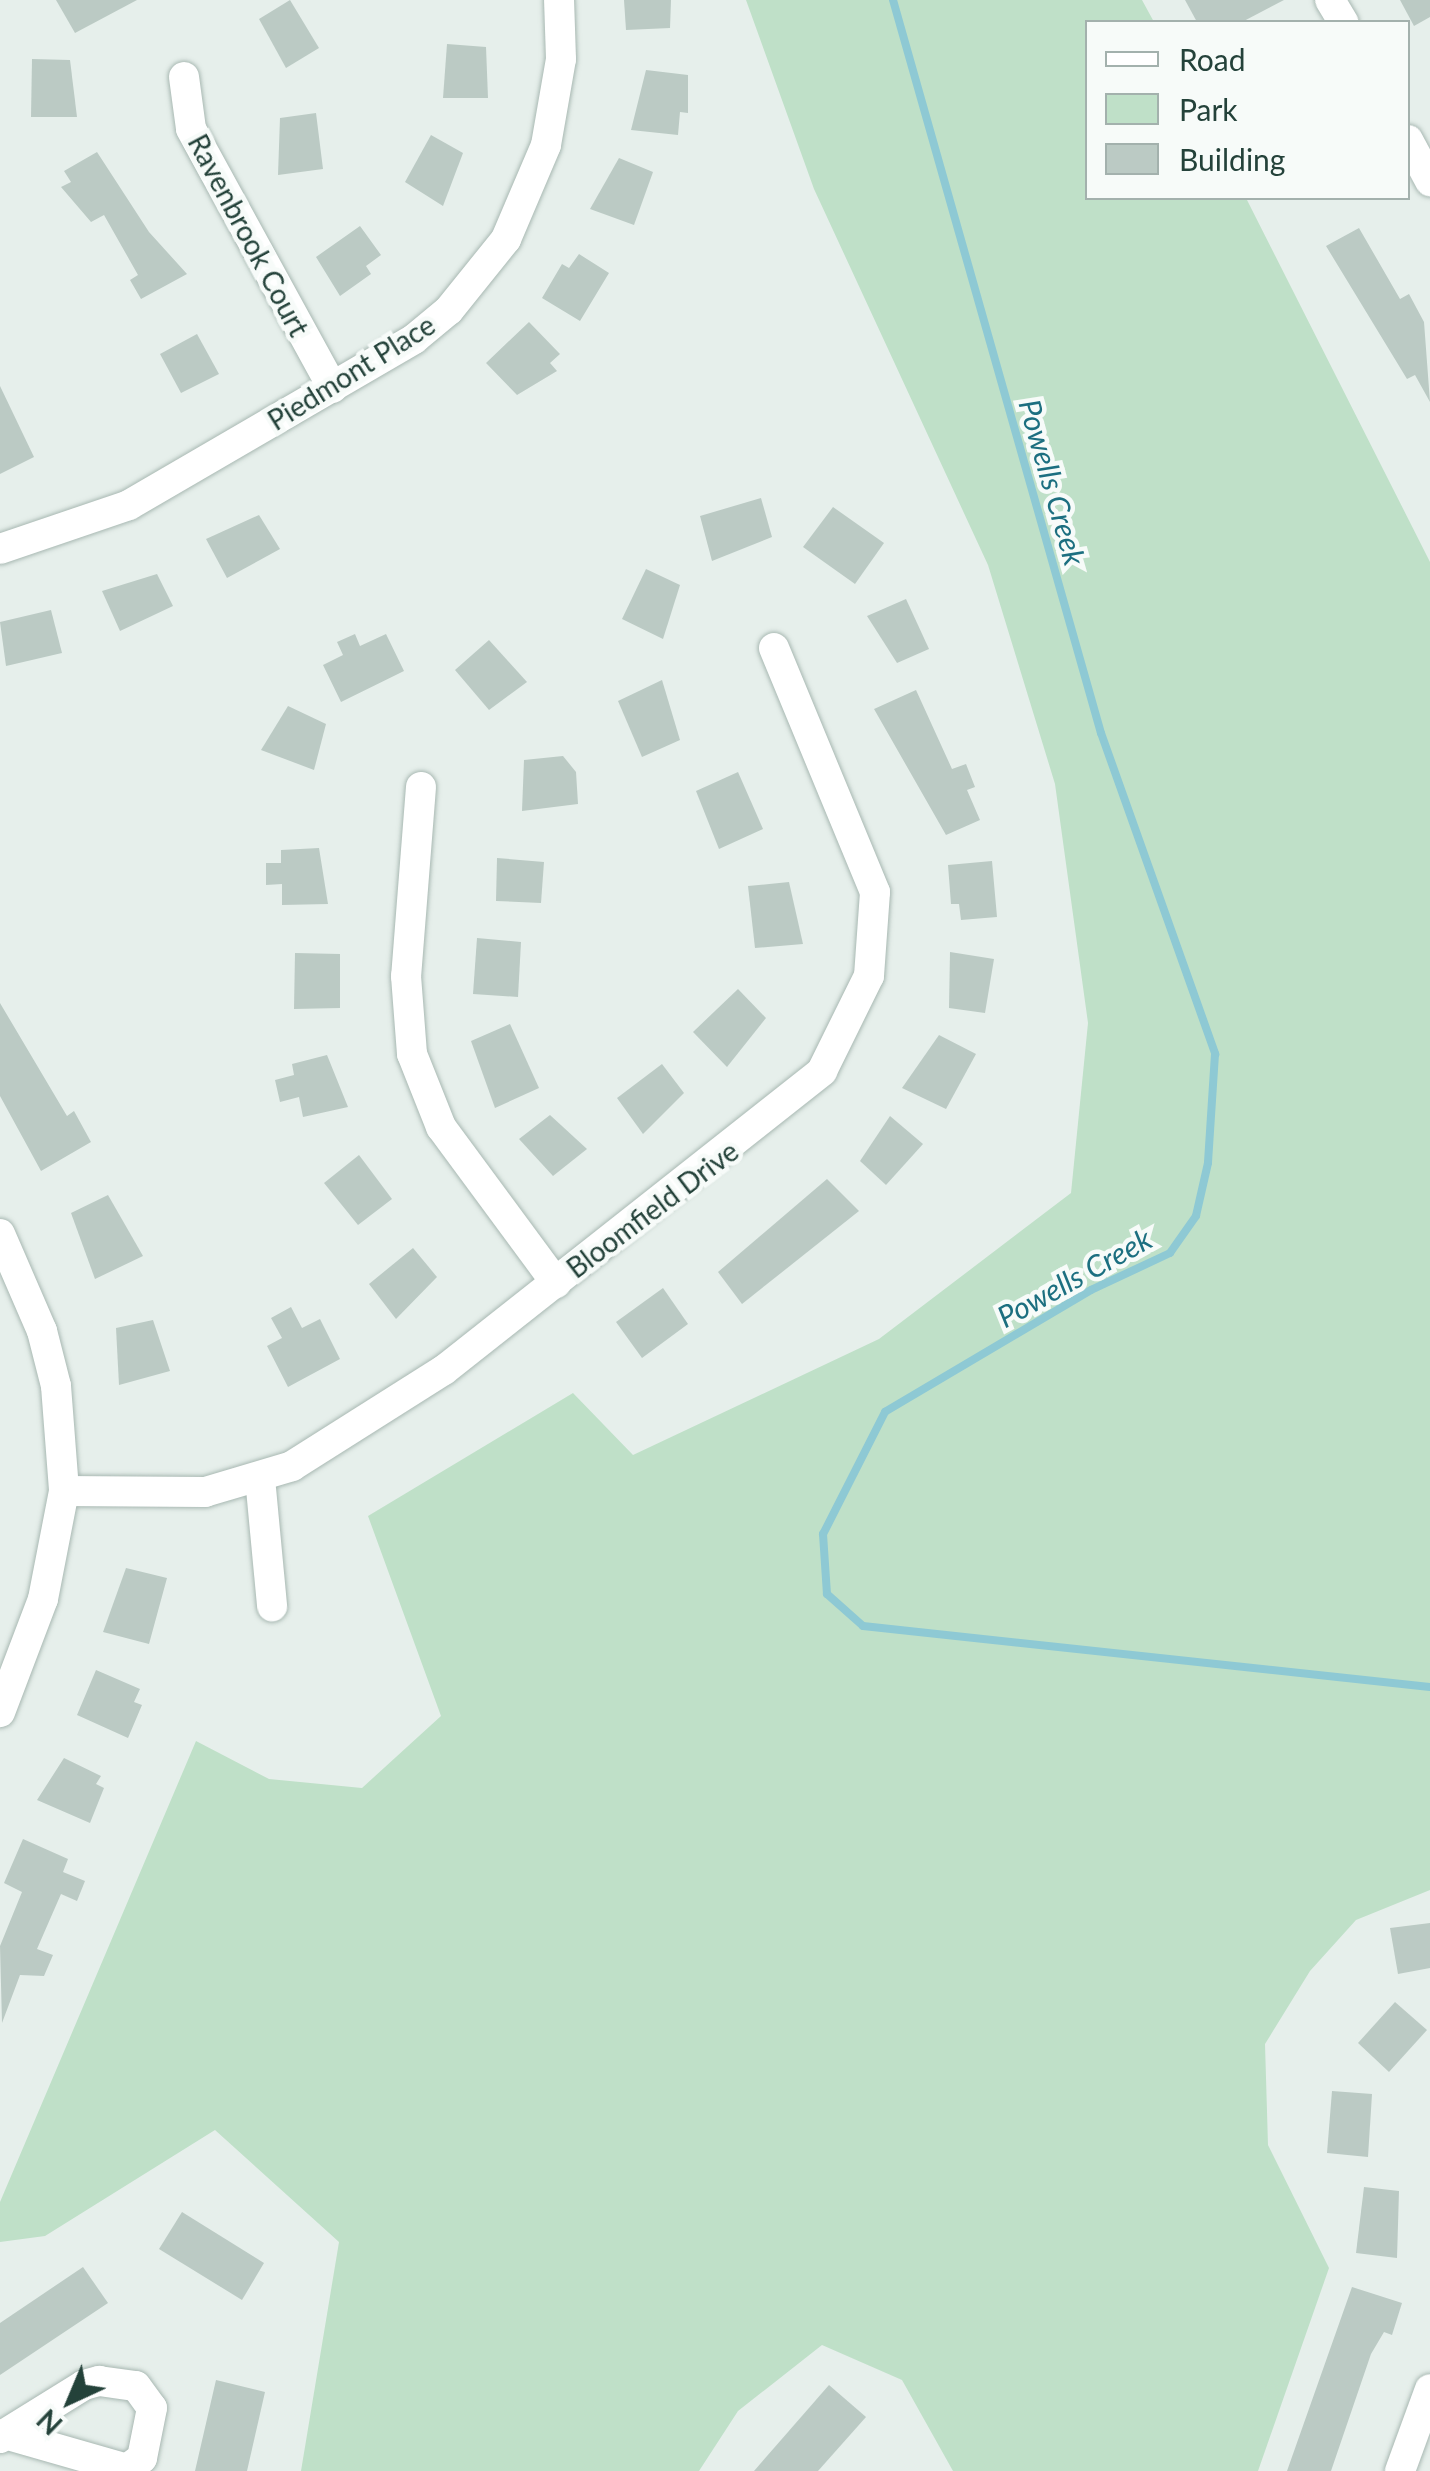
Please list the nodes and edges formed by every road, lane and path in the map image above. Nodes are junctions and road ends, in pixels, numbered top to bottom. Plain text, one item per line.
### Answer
1 (559, 0) edge
2 (184, 76) dead end
3 (1410, 144) edge
4 (1430, 181) edge
5 (333, 388) junction
6 (0, 549) edge
7 (774, 648) dead end
8 (421, 787) dead end
9 (0, 1234) edge
10 (8, 1270) edge
11 (556, 1283) junction
12 (260, 1478) junction
13 (64, 1490) junction
14 (272, 1606) dead end
15 (0, 1712) edge
16 (1430, 2389) edge
17 (1400, 2471) edge

1 - 5 street, Piedmont Place
2 - 5 street, Ravenbrook Court
3 - 4 street
5 - 6 street, Piedmont Place
7 - 11 street, Bloomfield Drive
8 - 11 street
9 - 10 street
10 - 13 street
11 - 12 street, Bloomfield Drive
12 - 13 street, Bloomfield Drive
12 - 14 street
13 - 15 street
16 - 17 street

